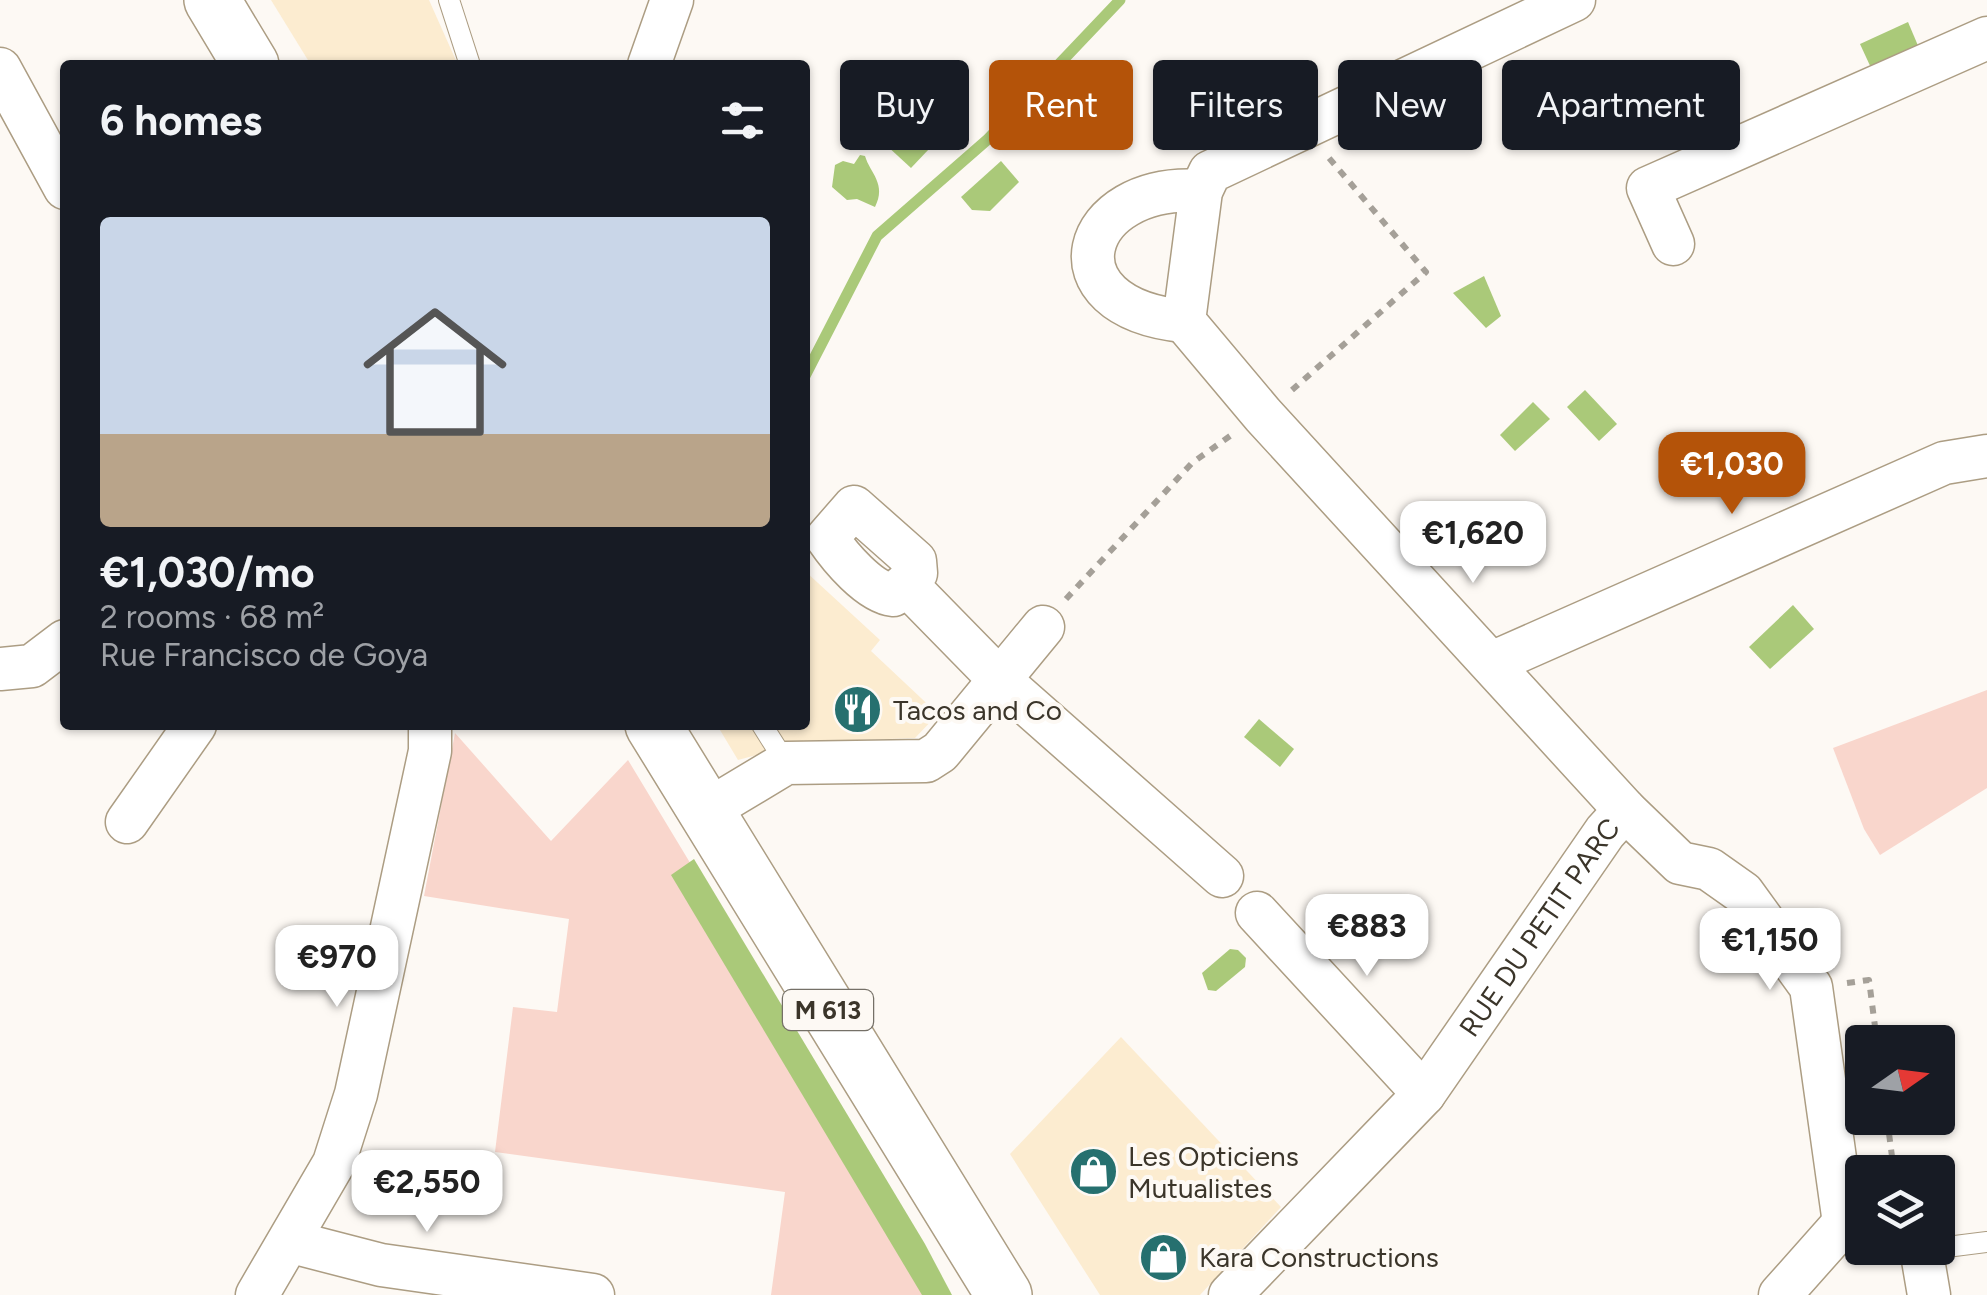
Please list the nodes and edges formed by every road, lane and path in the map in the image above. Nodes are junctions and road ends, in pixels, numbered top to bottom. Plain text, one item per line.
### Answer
1 (212, 0) edge
2 (449, 0) edge
3 (672, 0) edge
4 (1574, 0) edge
5 (1505, 14) edge
6 (1987, 38) edge
7 (248, 60) edge
8 (468, 60) edge
9 (651, 60) edge
10 (0, 69) edge
11 (60, 179) edge
12 (1202, 191) junction
13 (1673, 244) dead end
14 (1184, 321) junction
15 (1987, 456) edge
16 (906, 584) dead end
17 (1043, 627) dead end
18 (60, 645) edge
19 (1494, 662) junction
20 (0, 669) edge
21 (1001, 680) junction
22 (191, 730) edge
23 (430, 730) edge
24 (656, 730) edge
25 (765, 730) edge
26 (786, 763) junction
27 (1625, 810) junction
28 (706, 811) junction
29 (127, 822) dead end
30 (1222, 876) dead end
31 (1257, 913) dead end
32 (1424, 1094) junction
33 (1845, 1177) edge
34 (1845, 1229) edge
35 (292, 1242) junction
36 (1987, 1242) edge
37 (1955, 1245) edge
38 (1925, 1265) edge
39 (550, 1292) edge
40 (258, 1295) edge
41 (593, 1295) edge
42 (1004, 1295) edge
43 (1230, 1295) edge
44 (1780, 1295) edge
45 (1930, 1295) edge

1 - 7 main road
2 - 8 lane
3 - 9 street
4 - 5 street
5 - 12 street
6 - 13 street
10 - 11 street
12 - 14 street
12 - 14 street
14 - 19 street, RUE DU PETIT PARC
15 - 19 street
16 - 21 street
17 - 21 street
18 - 20 street
19 - 27 street, RUE DU PETIT PARC
21 - 26 street
21 - 30 street
22 - 29 street
23 - 35 street
24 - 28 main road, M 613
25 - 26 lane
26 - 28 street
27 - 32 street, RUE DU PETIT PARC
27 - 33 street
28 - 42 main road, M 613
31 - 32 street
32 - 43 street, RUE DU PETIT PARC
34 - 44 street
35 - 39 street
35 - 40 street
36 - 37 lane
38 - 45 street
39 - 41 street

